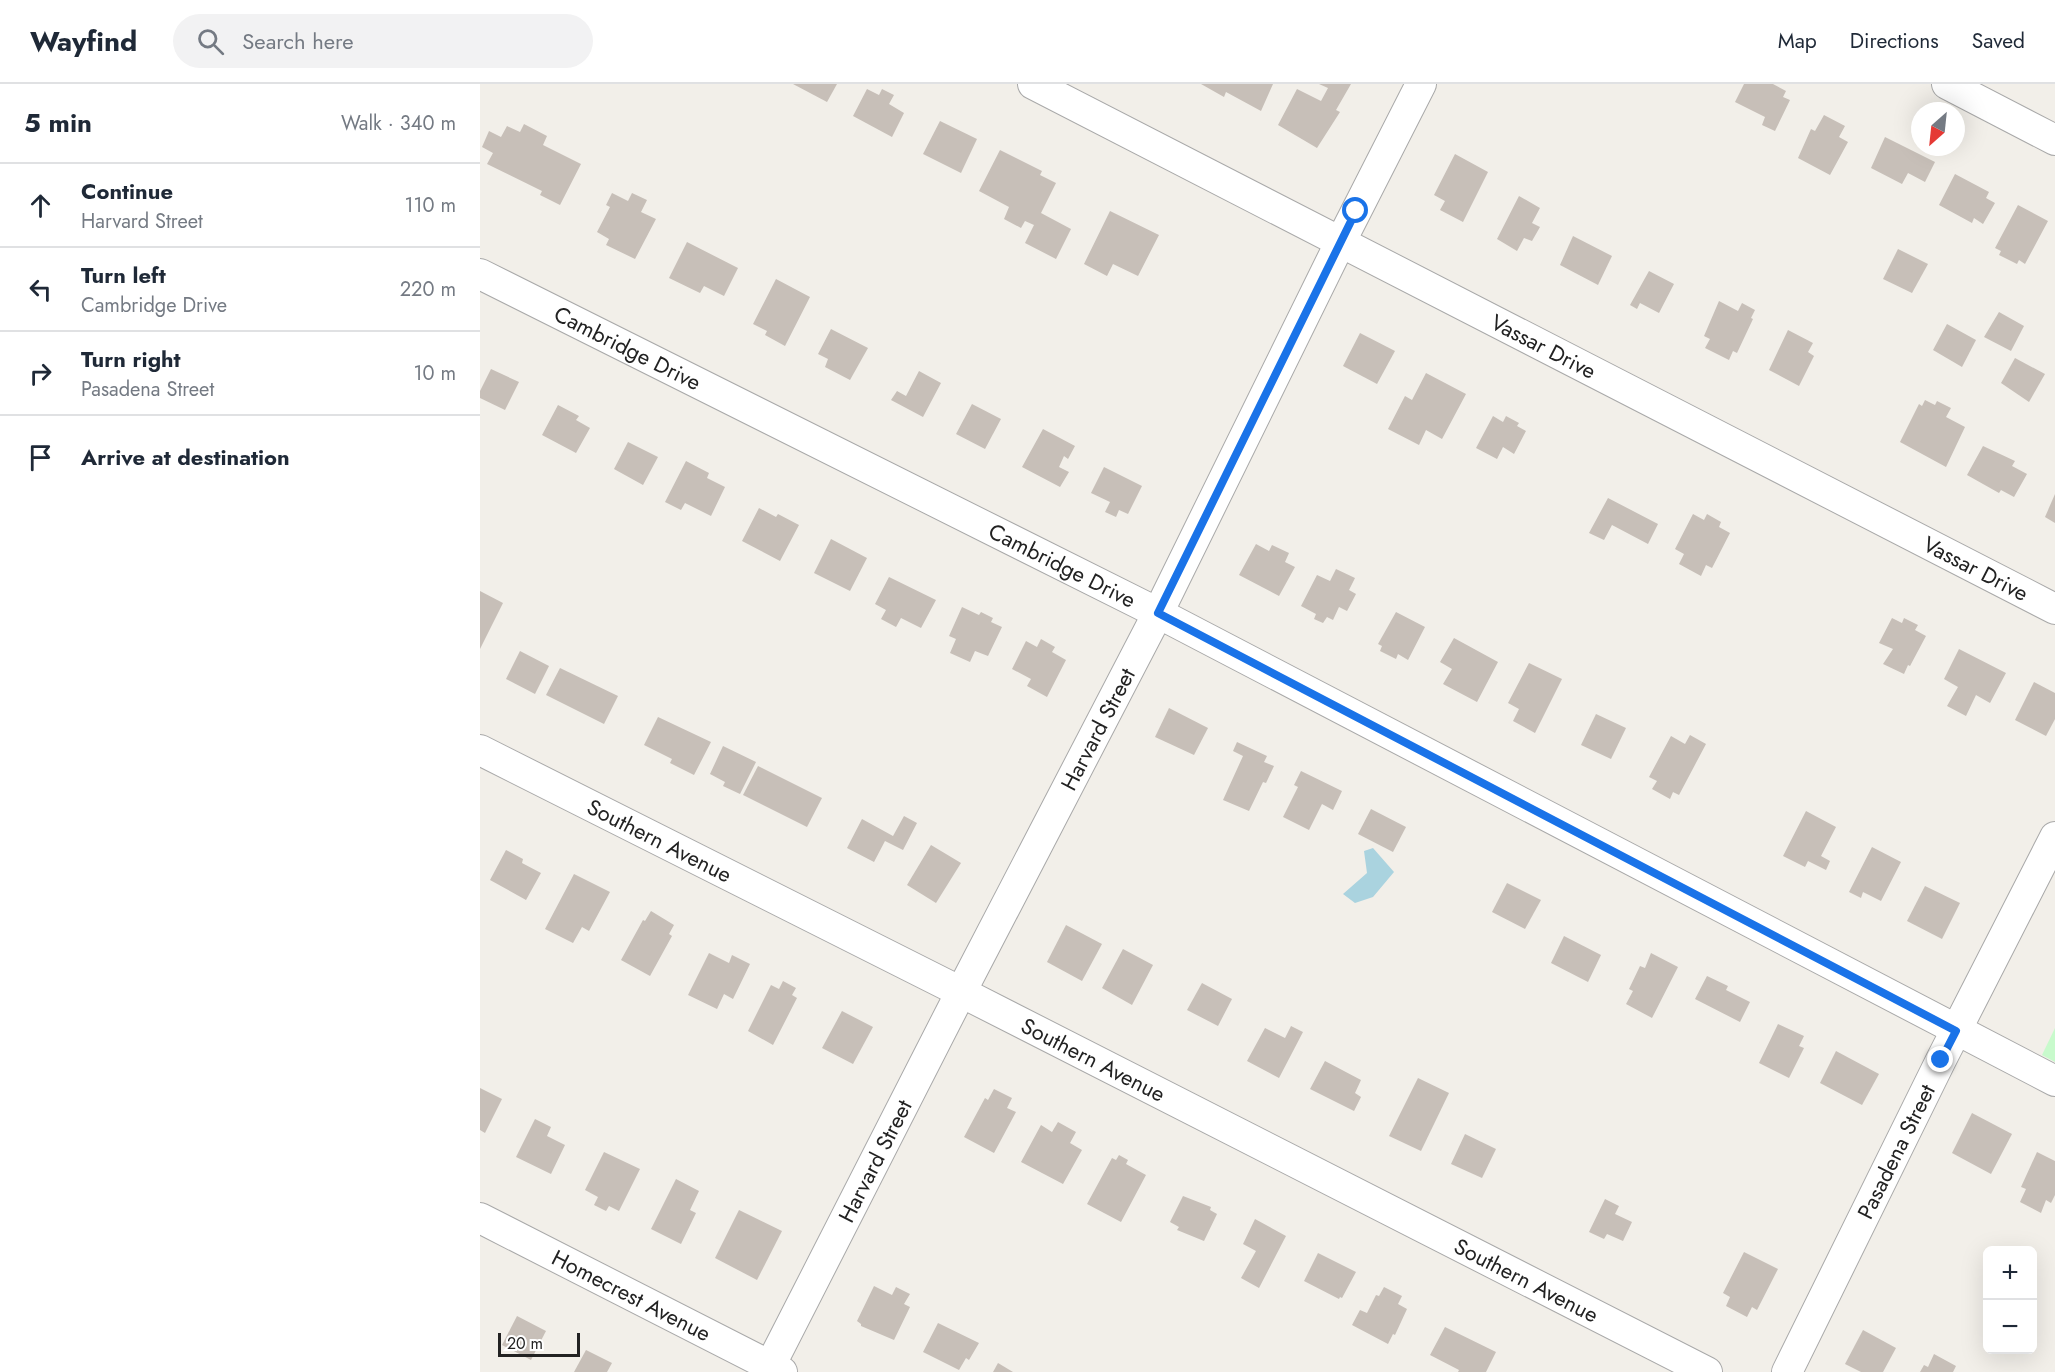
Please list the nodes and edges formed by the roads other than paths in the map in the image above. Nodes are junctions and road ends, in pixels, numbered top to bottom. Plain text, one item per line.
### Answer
1 (1034, 84) edge
2 (1421, 84) edge
3 (1947, 84) edge
4 (2055, 140) edge
5 (1340, 243) junction
6 (480, 274) edge
7 (2055, 609) edge
8 (1158, 613) junction
9 (480, 750) edge
10 (2055, 837) edge
11 (961, 992) junction
12 (1956, 1031) junction
13 (2055, 1081) edge
14 (480, 1218) edge
15 (773, 1370) edge
16 (1707, 1372) edge
17 (1787, 1372) edge

1 - 5 street, Vassar Drive
2 - 5 street, Harvard Street
3 - 4 street
5 - 7 street, Vassar Drive
5 - 8 street, Harvard Street
6 - 8 street, Cambridge Drive
8 - 11 street, Harvard Street
8 - 12 street, Cambridge Drive
9 - 11 street, Southern Avenue
10 - 12 street, Pasadena Street
11 - 15 street, Harvard Street
11 - 16 street, Southern Avenue
12 - 13 street, Cambridge Drive
12 - 17 street, Pasadena Street
14 - 15 street, Homecrest Avenue

